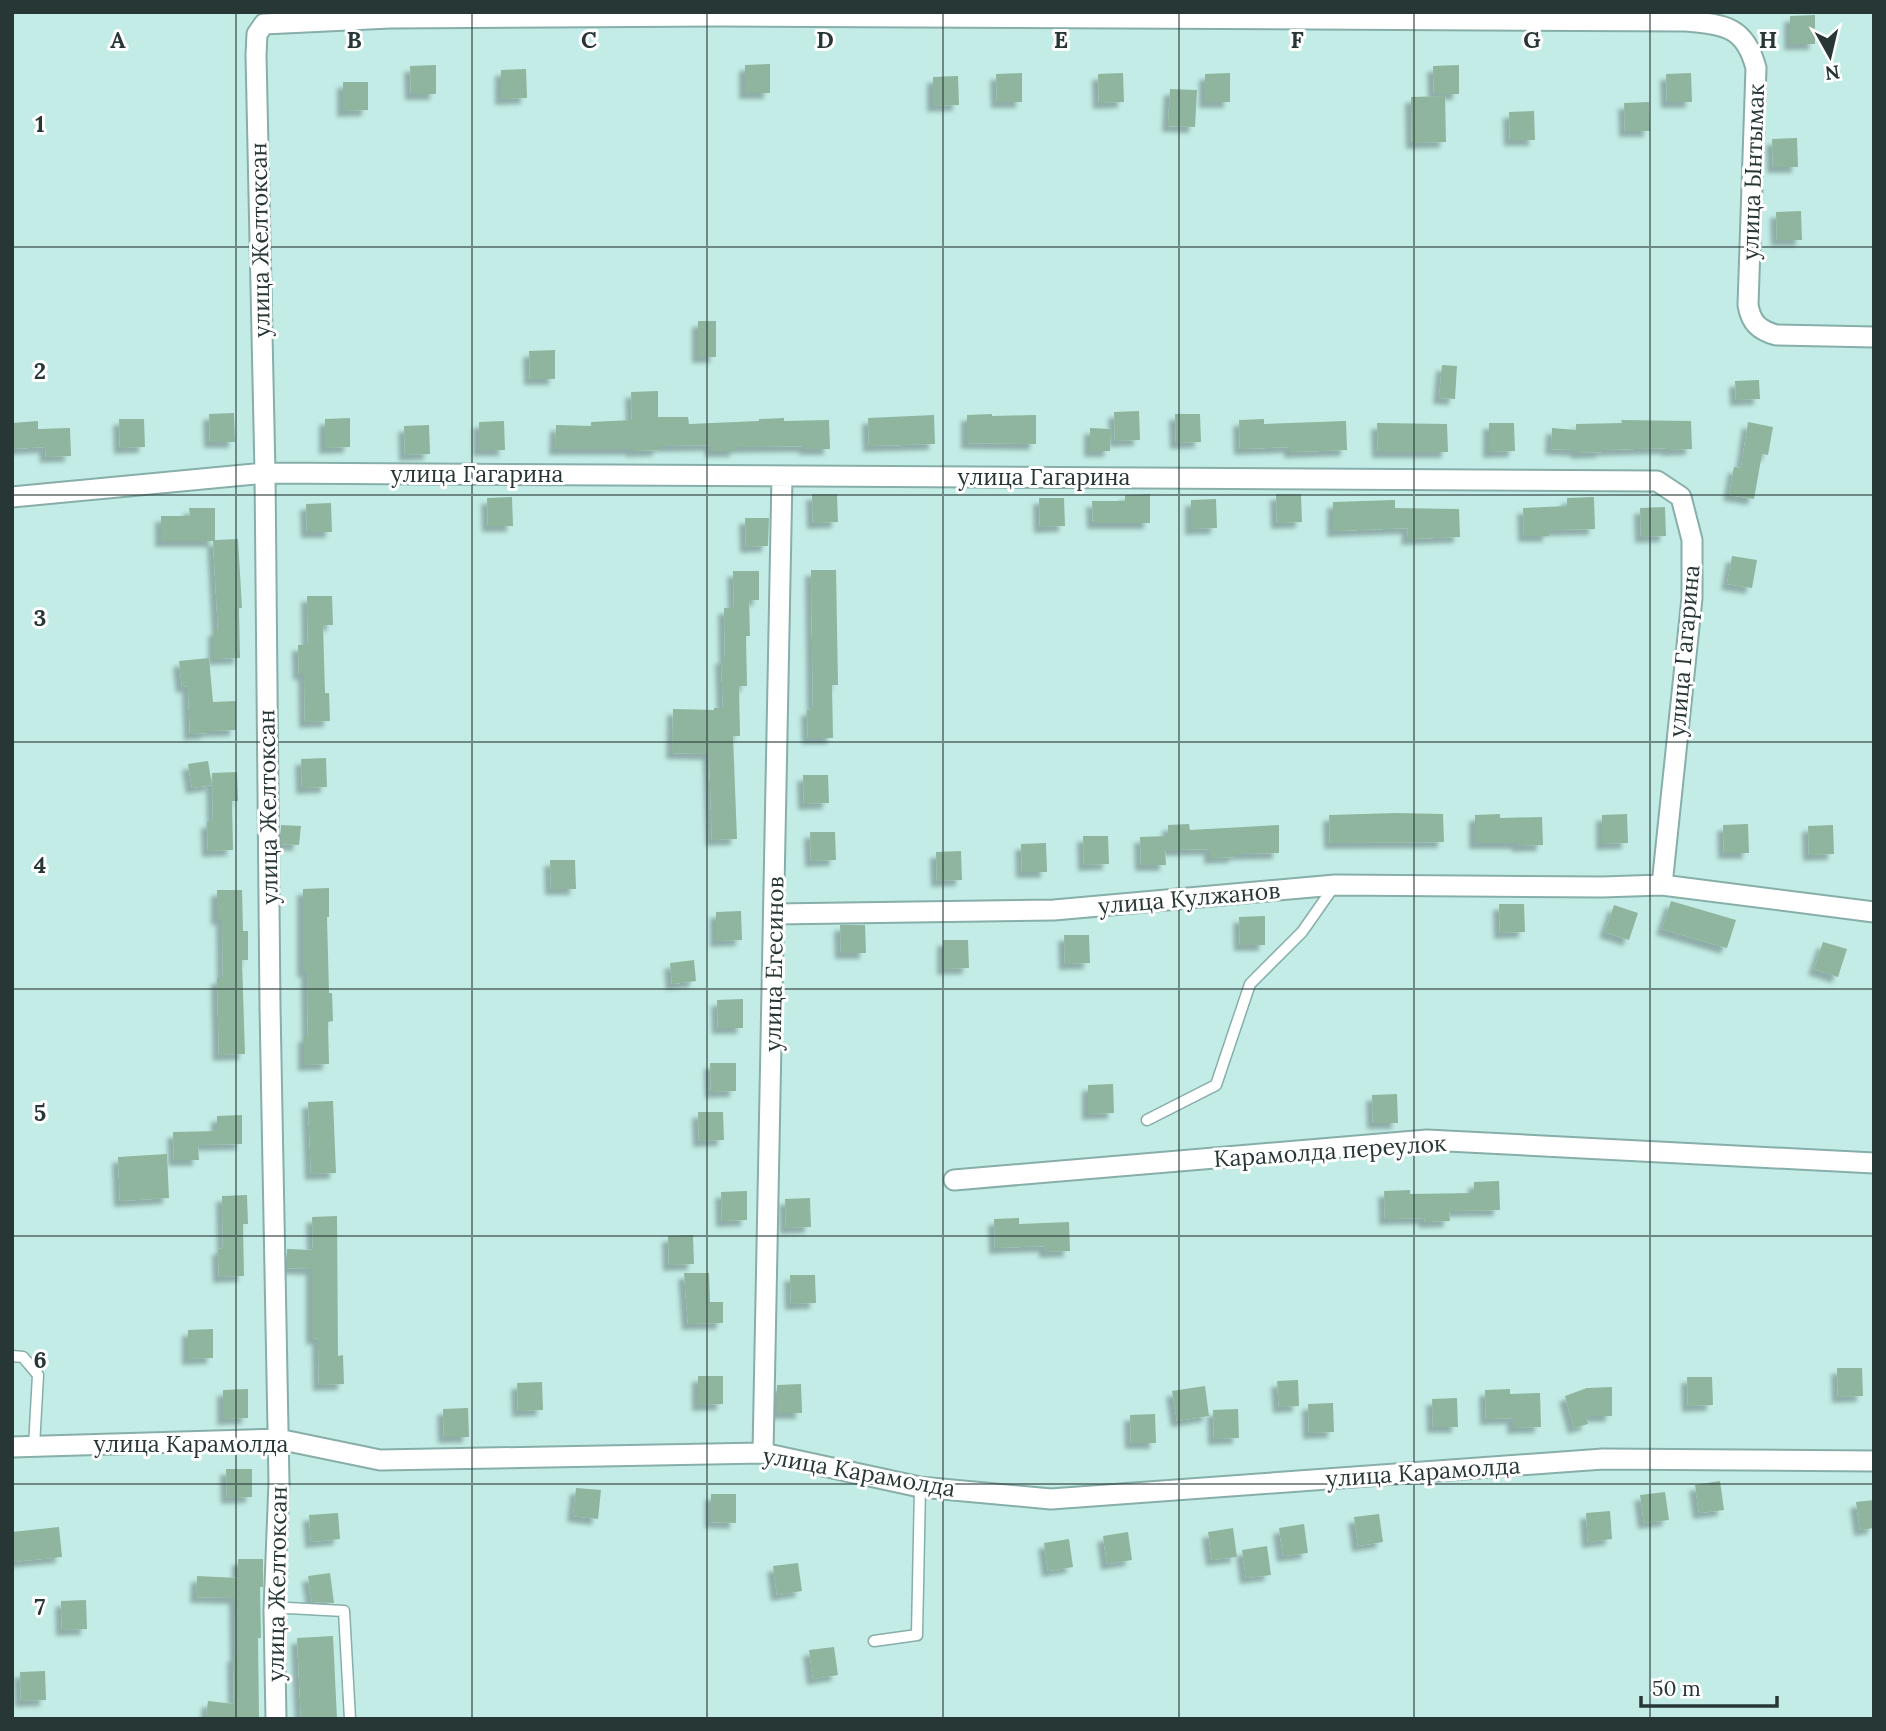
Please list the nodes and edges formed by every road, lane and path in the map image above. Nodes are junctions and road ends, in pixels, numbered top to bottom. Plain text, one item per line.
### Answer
1 (264, 18) edge
2 (390, 18) joint
3 (1874, 337) edge
4 (265, 473) junction
5 (782, 476) junction
6 (12, 497) edge
7 (1335, 885) junction
8 (1662, 885) junction
9 (1874, 912) edge
10 (775, 914) junction
11 (1147, 1120) dead end
12 (1874, 1163) edge
13 (954, 1180) dead end
14 (12, 1356) edge
15 (278, 1439) junction
16 (34, 1446) junction
17 (12, 1447) edge
18 (763, 1453) junction
19 (1874, 1461) edge
20 (920, 1487) junction
21 (274, 1610) junction
22 (874, 1641) dead end
23 (276, 1719) edge
24 (350, 1719) edge

1 - 2 street, улица Желтоксан
1 - 4 street, улица Желтоксан
2 - 3 street, улица Ынтымак
4 - 5 street, улица Гагарина
4 - 6 street, улица Гагарина
4 - 15 street, улица Желтоксан
5 - 8 street, улица Гагарина
5 - 10 street, улица Егесинов
7 - 8 street, улица Кулжанов
7 - 10 street, улица Кулжанов
7 - 11 lane
8 - 9 street, улица Кулжанов
10 - 18 street, улица Егесинов
12 - 13 street, Карамолда переулок
14 - 16 lane
15 - 16 street, улица Карамолда
15 - 18 street, улица Карамолда
15 - 21 street, улица Желтоксан
16 - 17 street, улица Карамолда
18 - 20 street, улица Карамолда
19 - 20 street, улица Карамолда
20 - 22 lane
21 - 23 street, улица Желтоксан
21 - 24 lane

